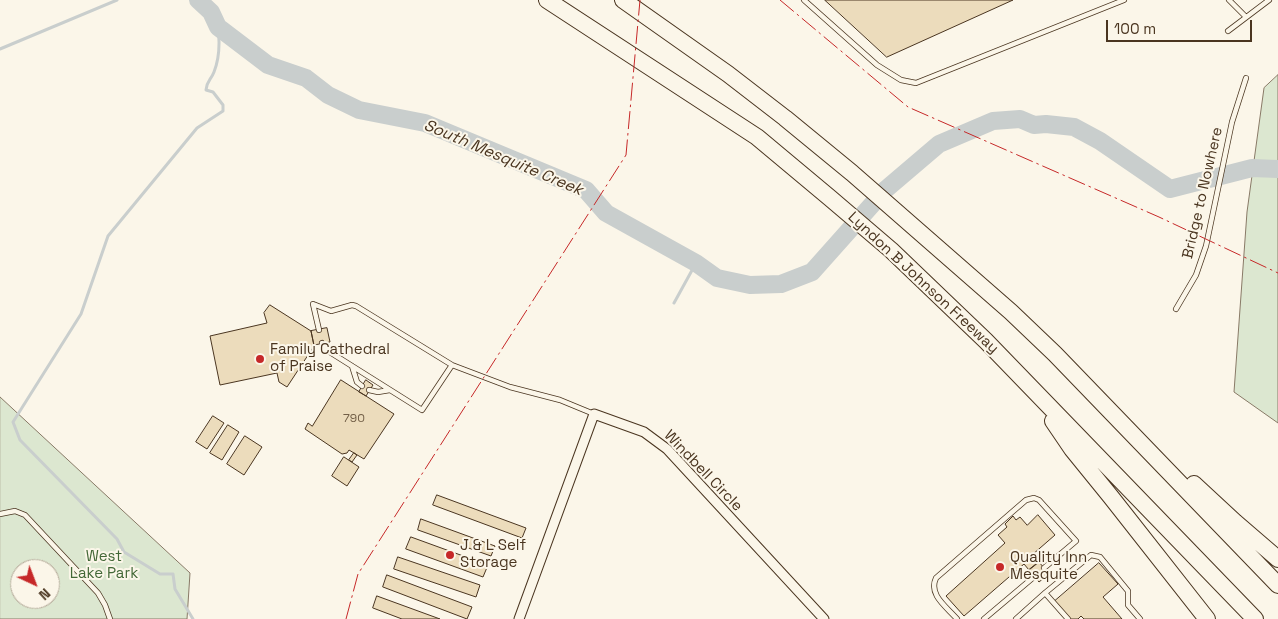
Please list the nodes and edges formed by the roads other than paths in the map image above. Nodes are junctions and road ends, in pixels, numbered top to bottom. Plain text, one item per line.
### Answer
1 (546, 0) edge
2 (623, 0) edge
3 (804, 0) edge
4 (1124, 0) edge
5 (1230, 0) edge
6 (1269, 0) edge
7 (1246, 17) junction
8 (1228, 31) dead end
9 (1246, 78) dead end
10 (1176, 309) dead end
11 (319, 330) dead end
12 (322, 343) dead end
13 (1056, 354) junction
14 (452, 365) junction
15 (352, 366) junction
16 (362, 386) dead end
17 (369, 390) dead end
18 (390, 390) junction
19 (1035, 391) junction
20 (594, 414) junction
21 (0, 514) edge
22 (1278, 559) edge
23 (1044, 568) dead end
24 (1035, 576) dead end
25 (1278, 585) edge
26 (1045, 593) junction
27 (110, 619) edge
28 (519, 619) edge
29 (824, 619) edge
30 (957, 619) edge
31 (984, 619) edge
32 (1016, 619) edge
33 (1068, 619) edge
34 (1140, 619) edge
35 (1207, 619) edge
36 (1255, 619) edge

1 - 19 highway, Lyndon B Johnson Freeway
2 - 13 highway
3 - 4 lane
5 - 7 lane
6 - 7 lane
7 - 8 lane
9 - 10 lane, Bridge to Nowhere
11 - 14 lane
12 - 15 lane
13 - 22 highway
13 - 25 highway
14 - 18 lane
14 - 20 lane
15 - 16 lane
15 - 18 lane
17 - 18 lane
19 - 35 highway
19 - 36 highway, Lyndon B Johnson Freeway
20 - 28 street
20 - 29 street, Windbell Circle
21 - 27 lane
23 - 30 lane
24 - 31 lane
26 - 32 lane
26 - 33 lane
26 - 34 lane

